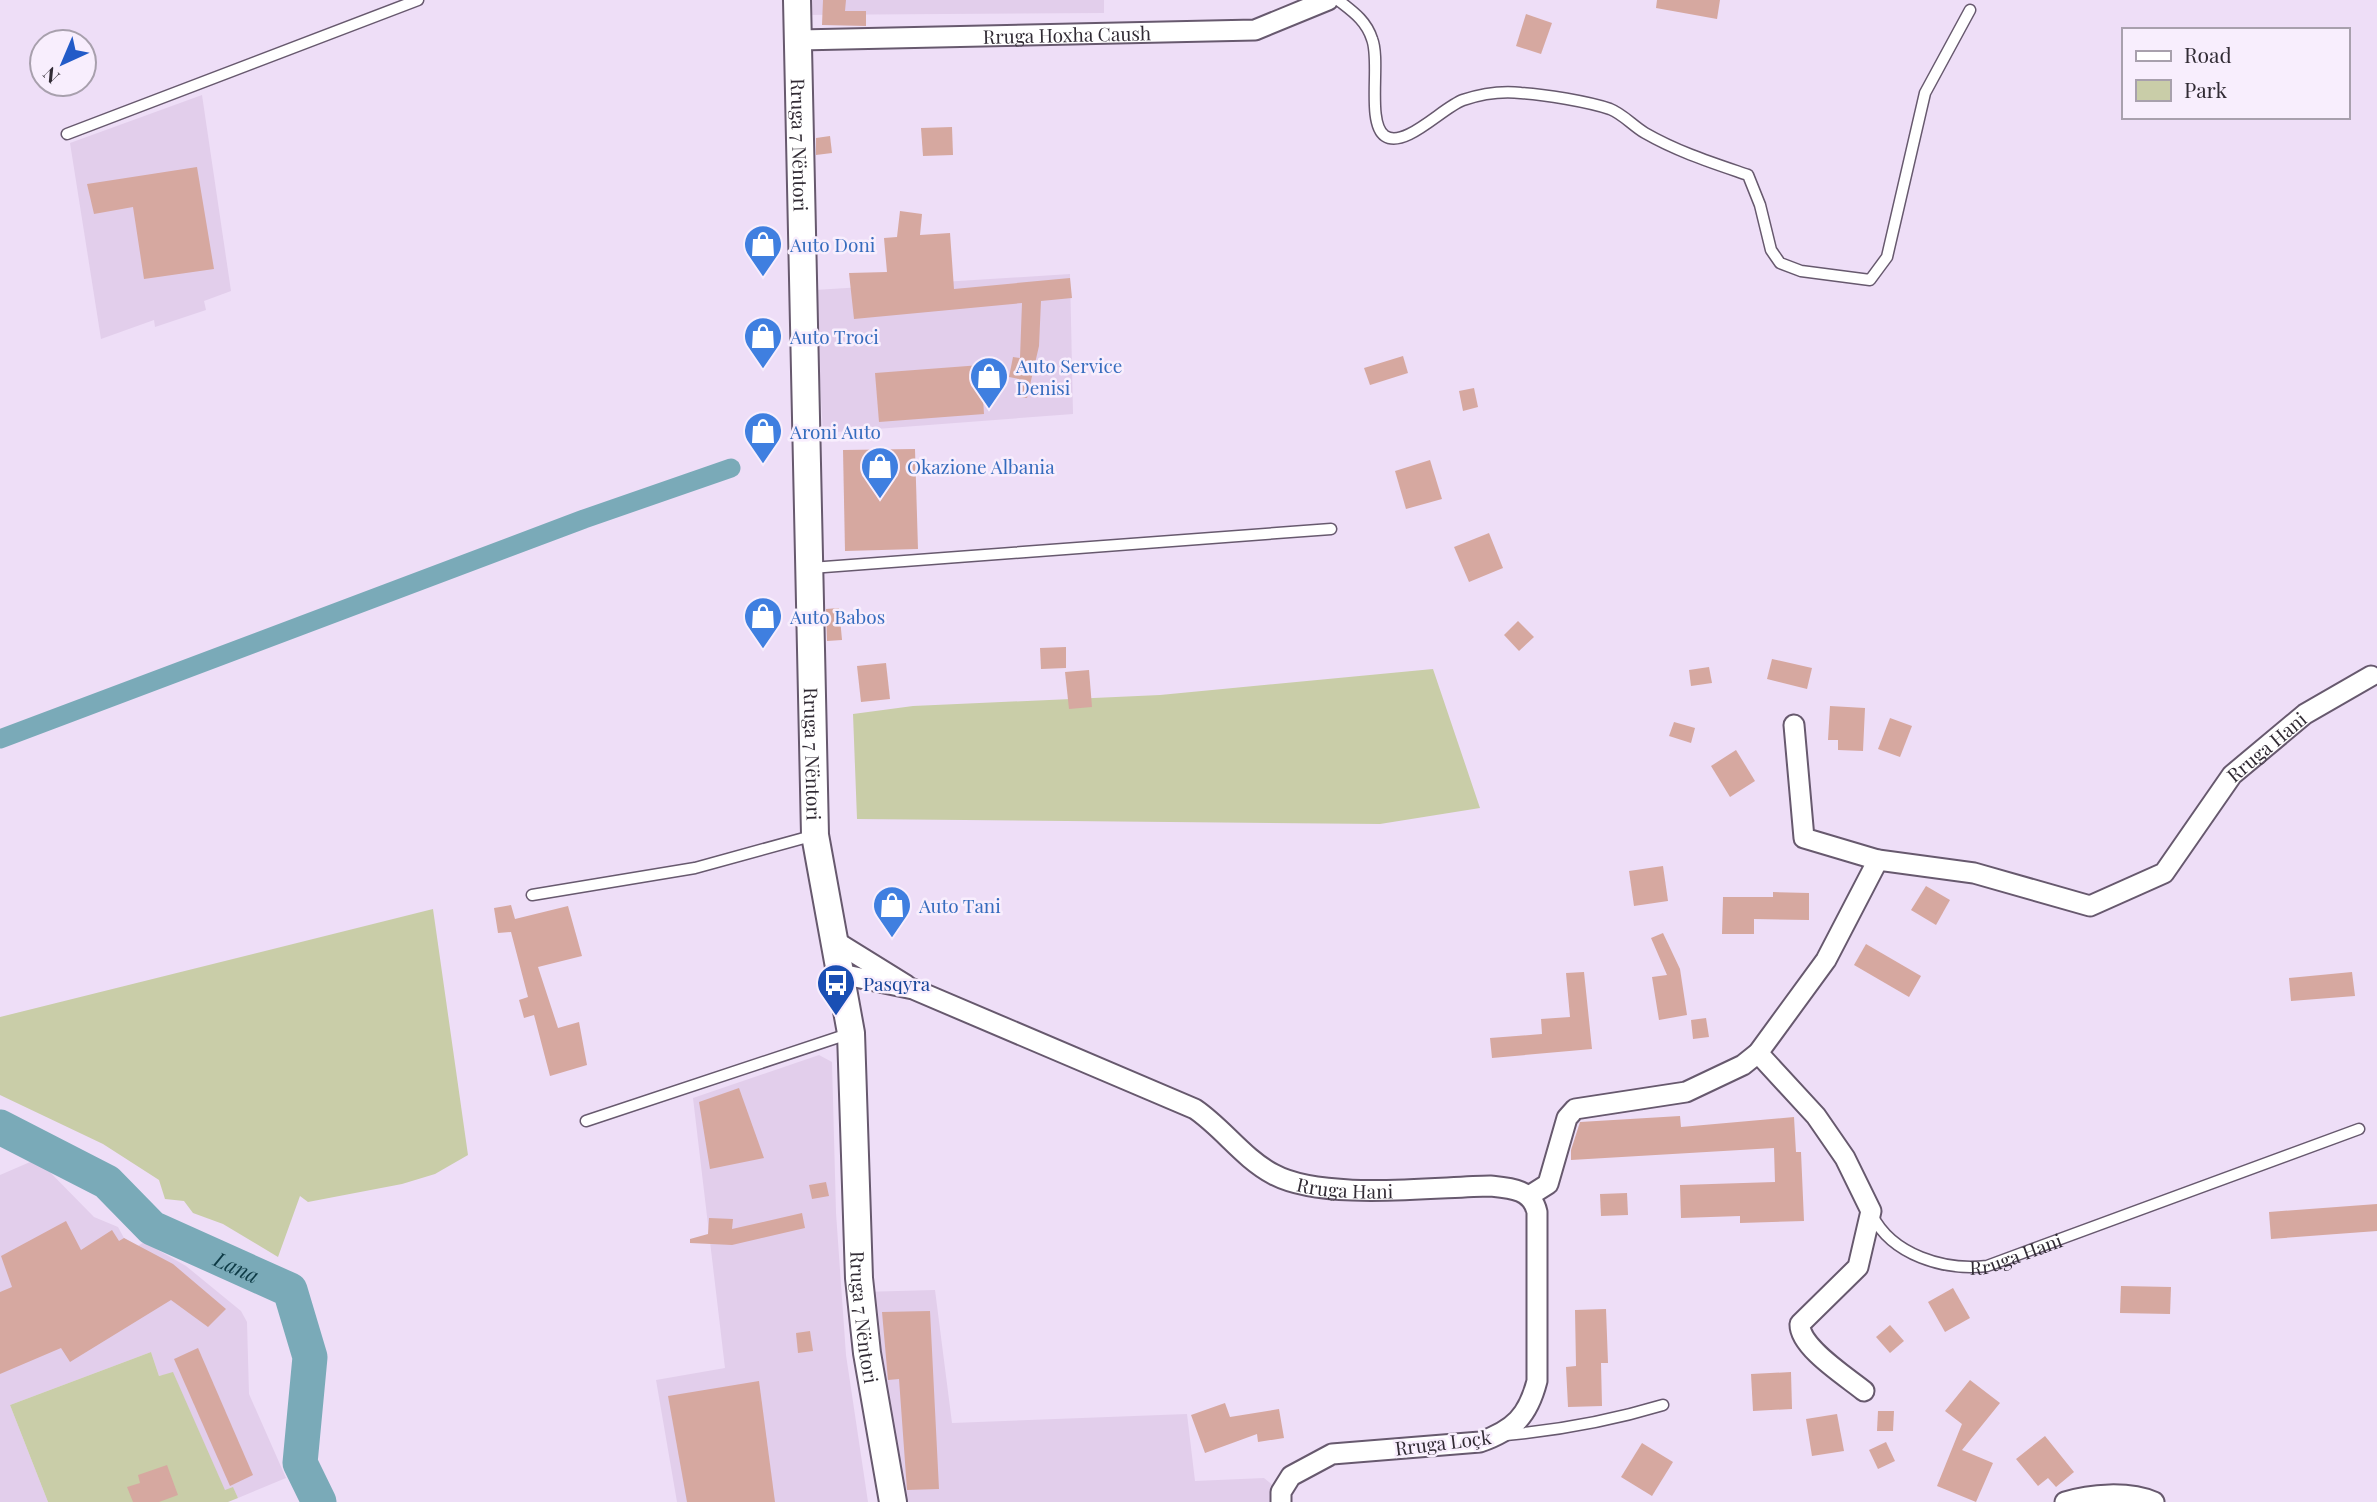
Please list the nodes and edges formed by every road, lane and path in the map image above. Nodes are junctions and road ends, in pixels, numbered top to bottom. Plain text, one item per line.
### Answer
1 (418, 0) edge
2 (797, 0) edge
3 (1328, 0) edge
4 (1338, 0) edge
5 (1970, 10) dead end
6 (799, 40) junction
7 (67, 134) dead end
8 (1331, 529) dead end
9 (807, 569) junction
10 (2371, 676) dead end
11 (1794, 725) dead end
12 (815, 835) junction
13 (1878, 860) junction
14 (532, 895) dead end
15 (835, 941) junction
16 (841, 974) junction
17 (913, 989) junction
18 (851, 1033) junction
19 (1758, 1053) junction
20 (586, 1121) dead end
21 (2359, 1129) dead end
22 (1530, 1196) junction
23 (1871, 1211) junction
24 (1864, 1391) dead end
25 (1663, 1405) dead end
26 (1501, 1435) junction
27 (893, 1502) edge
28 (1280, 1502) edge
29 (2065, 1502) edge
30 (2154, 1502) edge

1 - 7 lane
2 - 6 main road, Rruga 7 Nëntori
3 - 6 street, Rruga Hoxha Caush
4 - 5 lane
6 - 9 main road, Rruga 7 Nëntori
8 - 9 lane
9 - 12 main road, Rruga 7 Nëntori
10 - 13 street, Rruga Hani
11 - 13 street, Rruga Hani
12 - 14 lane
12 - 15 main road, Rruga 7 Nëntori
13 - 19 street
15 - 16 main road, Rruga 7 Nëntori
15 - 17 street, Rruga Hani
16 - 17 street, Rruga Hani
16 - 18 main road, Rruga 7 Nëntori
17 - 22 street, Rruga Hani
18 - 20 lane
18 - 27 main road, Rruga 7 Nëntori
19 - 22 street
19 - 23 street, Rruga Hani
21 - 23 lane, Rruga Hani
22 - 26 street, Rruga Loçk
23 - 24 street
25 - 26 lane
26 - 28 street, Rruga Loçk
29 - 30 street

